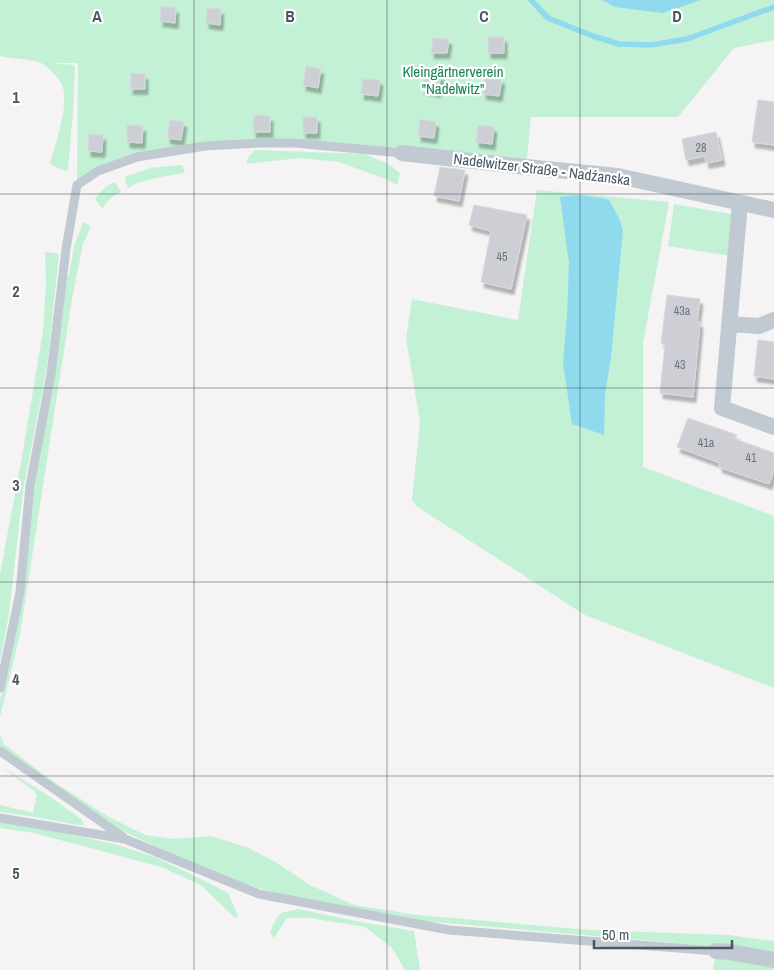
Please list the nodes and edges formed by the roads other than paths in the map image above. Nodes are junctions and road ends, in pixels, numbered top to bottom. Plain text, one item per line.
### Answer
1 (402, 153) joint
2 (740, 203) junction
3 (774, 210) edge
4 (774, 320) edge
5 (729, 324) junction
6 (774, 427) edge
7 (0, 688) edge
8 (0, 751) edge
9 (0, 818) edge
10 (125, 839) junction
11 (716, 952) joint
12 (774, 960) edge

1 - 2 street, Nadelwitzer Straße - Nadźanska
1 - 7 lane
2 - 3 street, Nadelwitzer Straße - Nadźanska
2 - 5 street
4 - 5 street
5 - 6 street
8 - 10 lane
9 - 10 lane
10 - 11 lane
11 - 12 street

